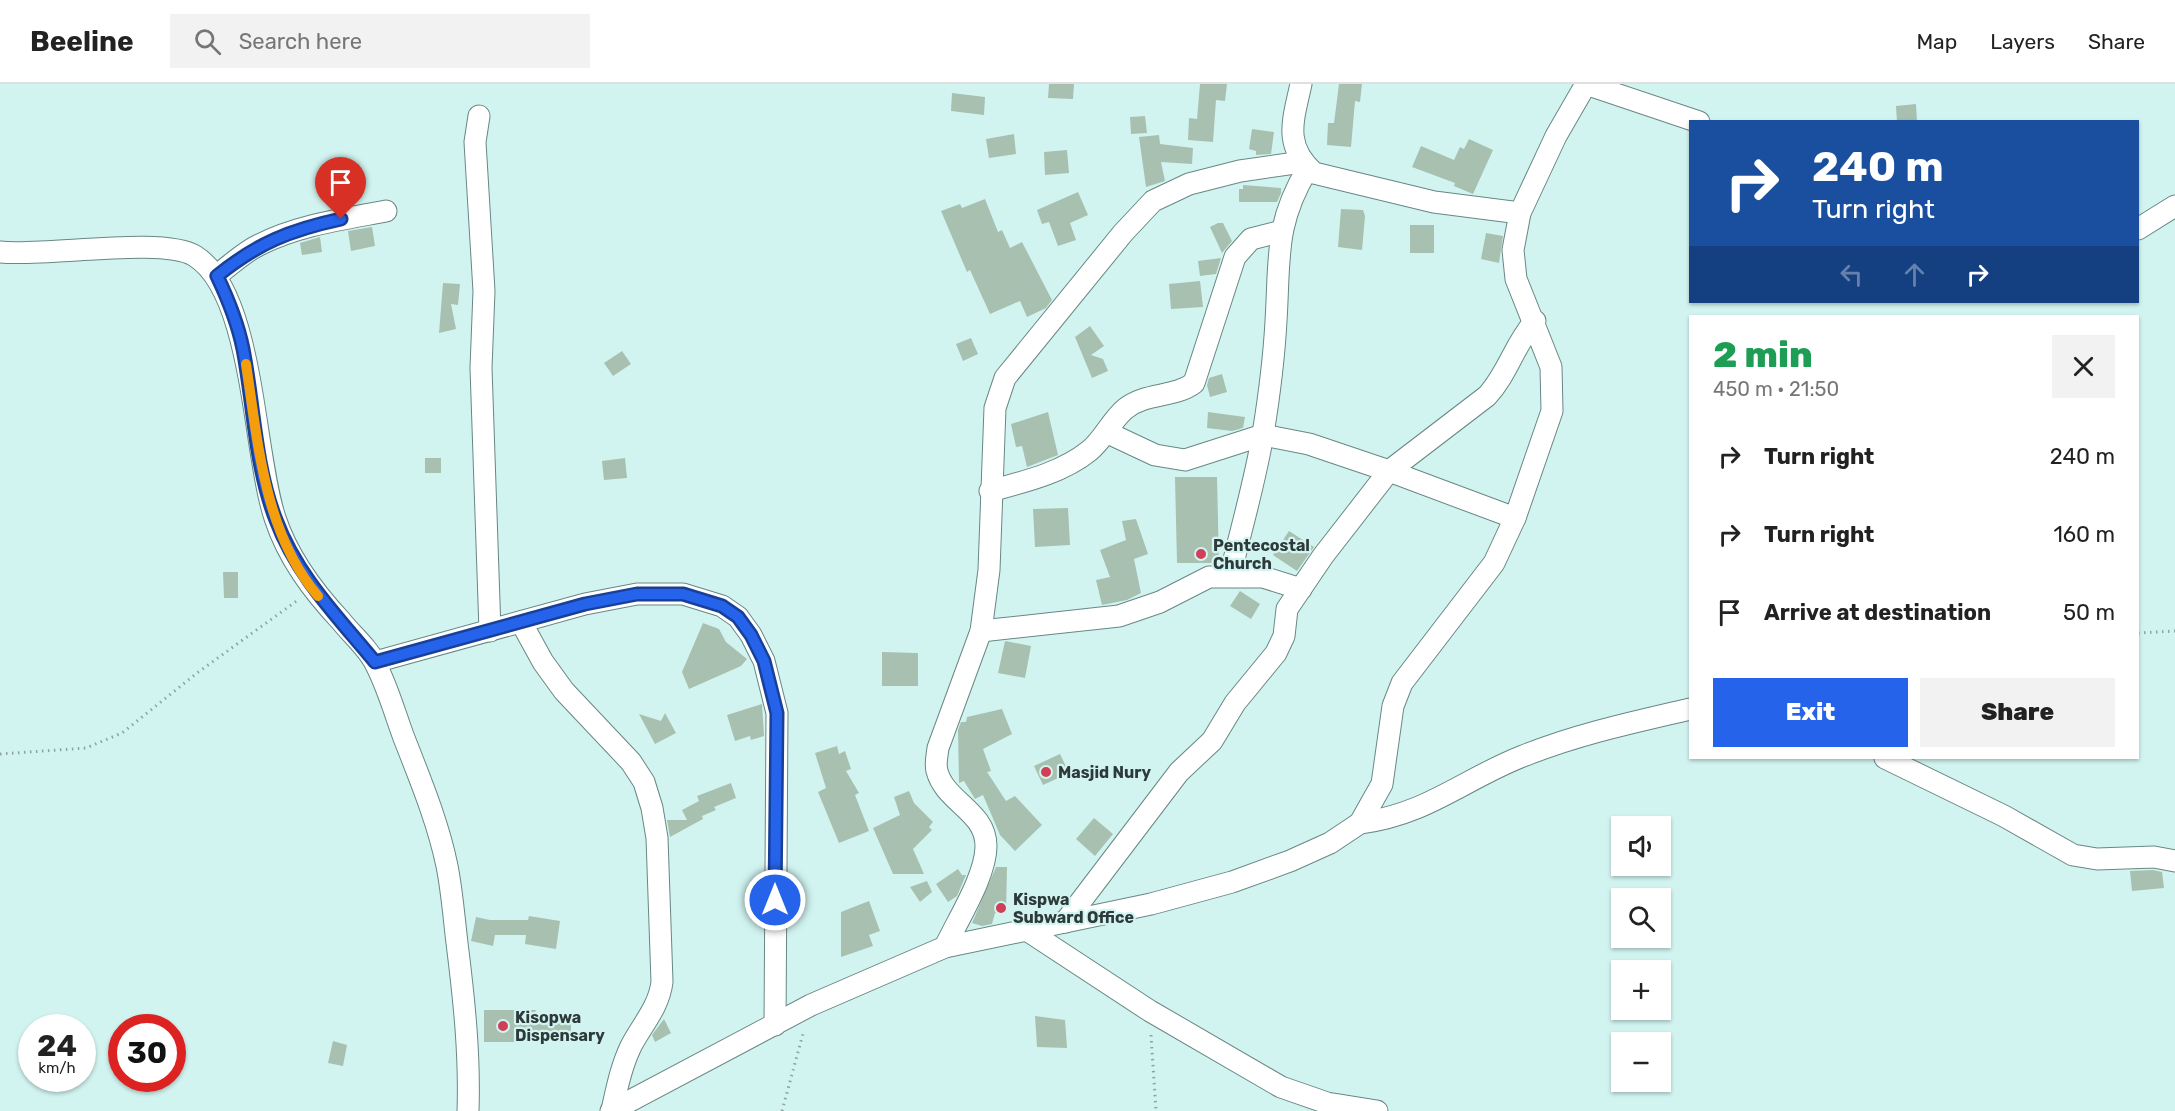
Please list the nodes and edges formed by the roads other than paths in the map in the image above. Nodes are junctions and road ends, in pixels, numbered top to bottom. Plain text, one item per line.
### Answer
1 (1300, 84) edge
2 (479, 116) dead end
3 (1693, 120) edge
4 (1305, 165) junction
5 (2175, 206) edge
6 (386, 211) dead end
7 (1520, 213) junction
8 (2139, 228) edge
9 (1282, 231) junction
10 (0, 252) edge
11 (217, 276) junction
12 (1535, 321) junction
13 (1106, 432) junction
14 (1263, 435) junction
15 (1389, 471) junction
16 (990, 491) junction
17 (1515, 518) junction
18 (1230, 576) junction
19 (1301, 589) junction
20 (521, 622) junction
21 (490, 631) junction
22 (981, 631) junction
23 (375, 662) junction
24 (1689, 709) edge
25 (1887, 759) edge
26 (1360, 823) junction
27 (2175, 861) edge
28 (1065, 922) junction
29 (1028, 931) junction
30 (945, 947) junction
31 (775, 1025) junction
32 (655, 1089) junction
33 (468, 1111) edge
34 (612, 1111) edge
35 (643, 1111) edge
36 (1377, 1111) edge

1 - 4 street
2 - 21 street
3 - 7 street
4 - 7 street
4 - 9 street
4 - 16 street
5 - 8 street
6 - 11 street
7 - 12 street
9 - 13 street
9 - 14 street
10 - 11 street
11 - 23 street
12 - 15 street
12 - 17 street
13 - 14 street
13 - 16 street
14 - 15 street
14 - 18 street
15 - 17 street
15 - 19 street
16 - 22 street
17 - 26 street
18 - 19 street
18 - 22 street
19 - 28 street
20 - 21 street
20 - 31 street
20 - 34 street
21 - 23 street
22 - 30 street
23 - 33 street
24 - 26 street
25 - 27 street
26 - 28 street
28 - 29 street
29 - 30 street
29 - 36 street
30 - 31 street
31 - 32 street
32 - 34 street
32 - 35 street

